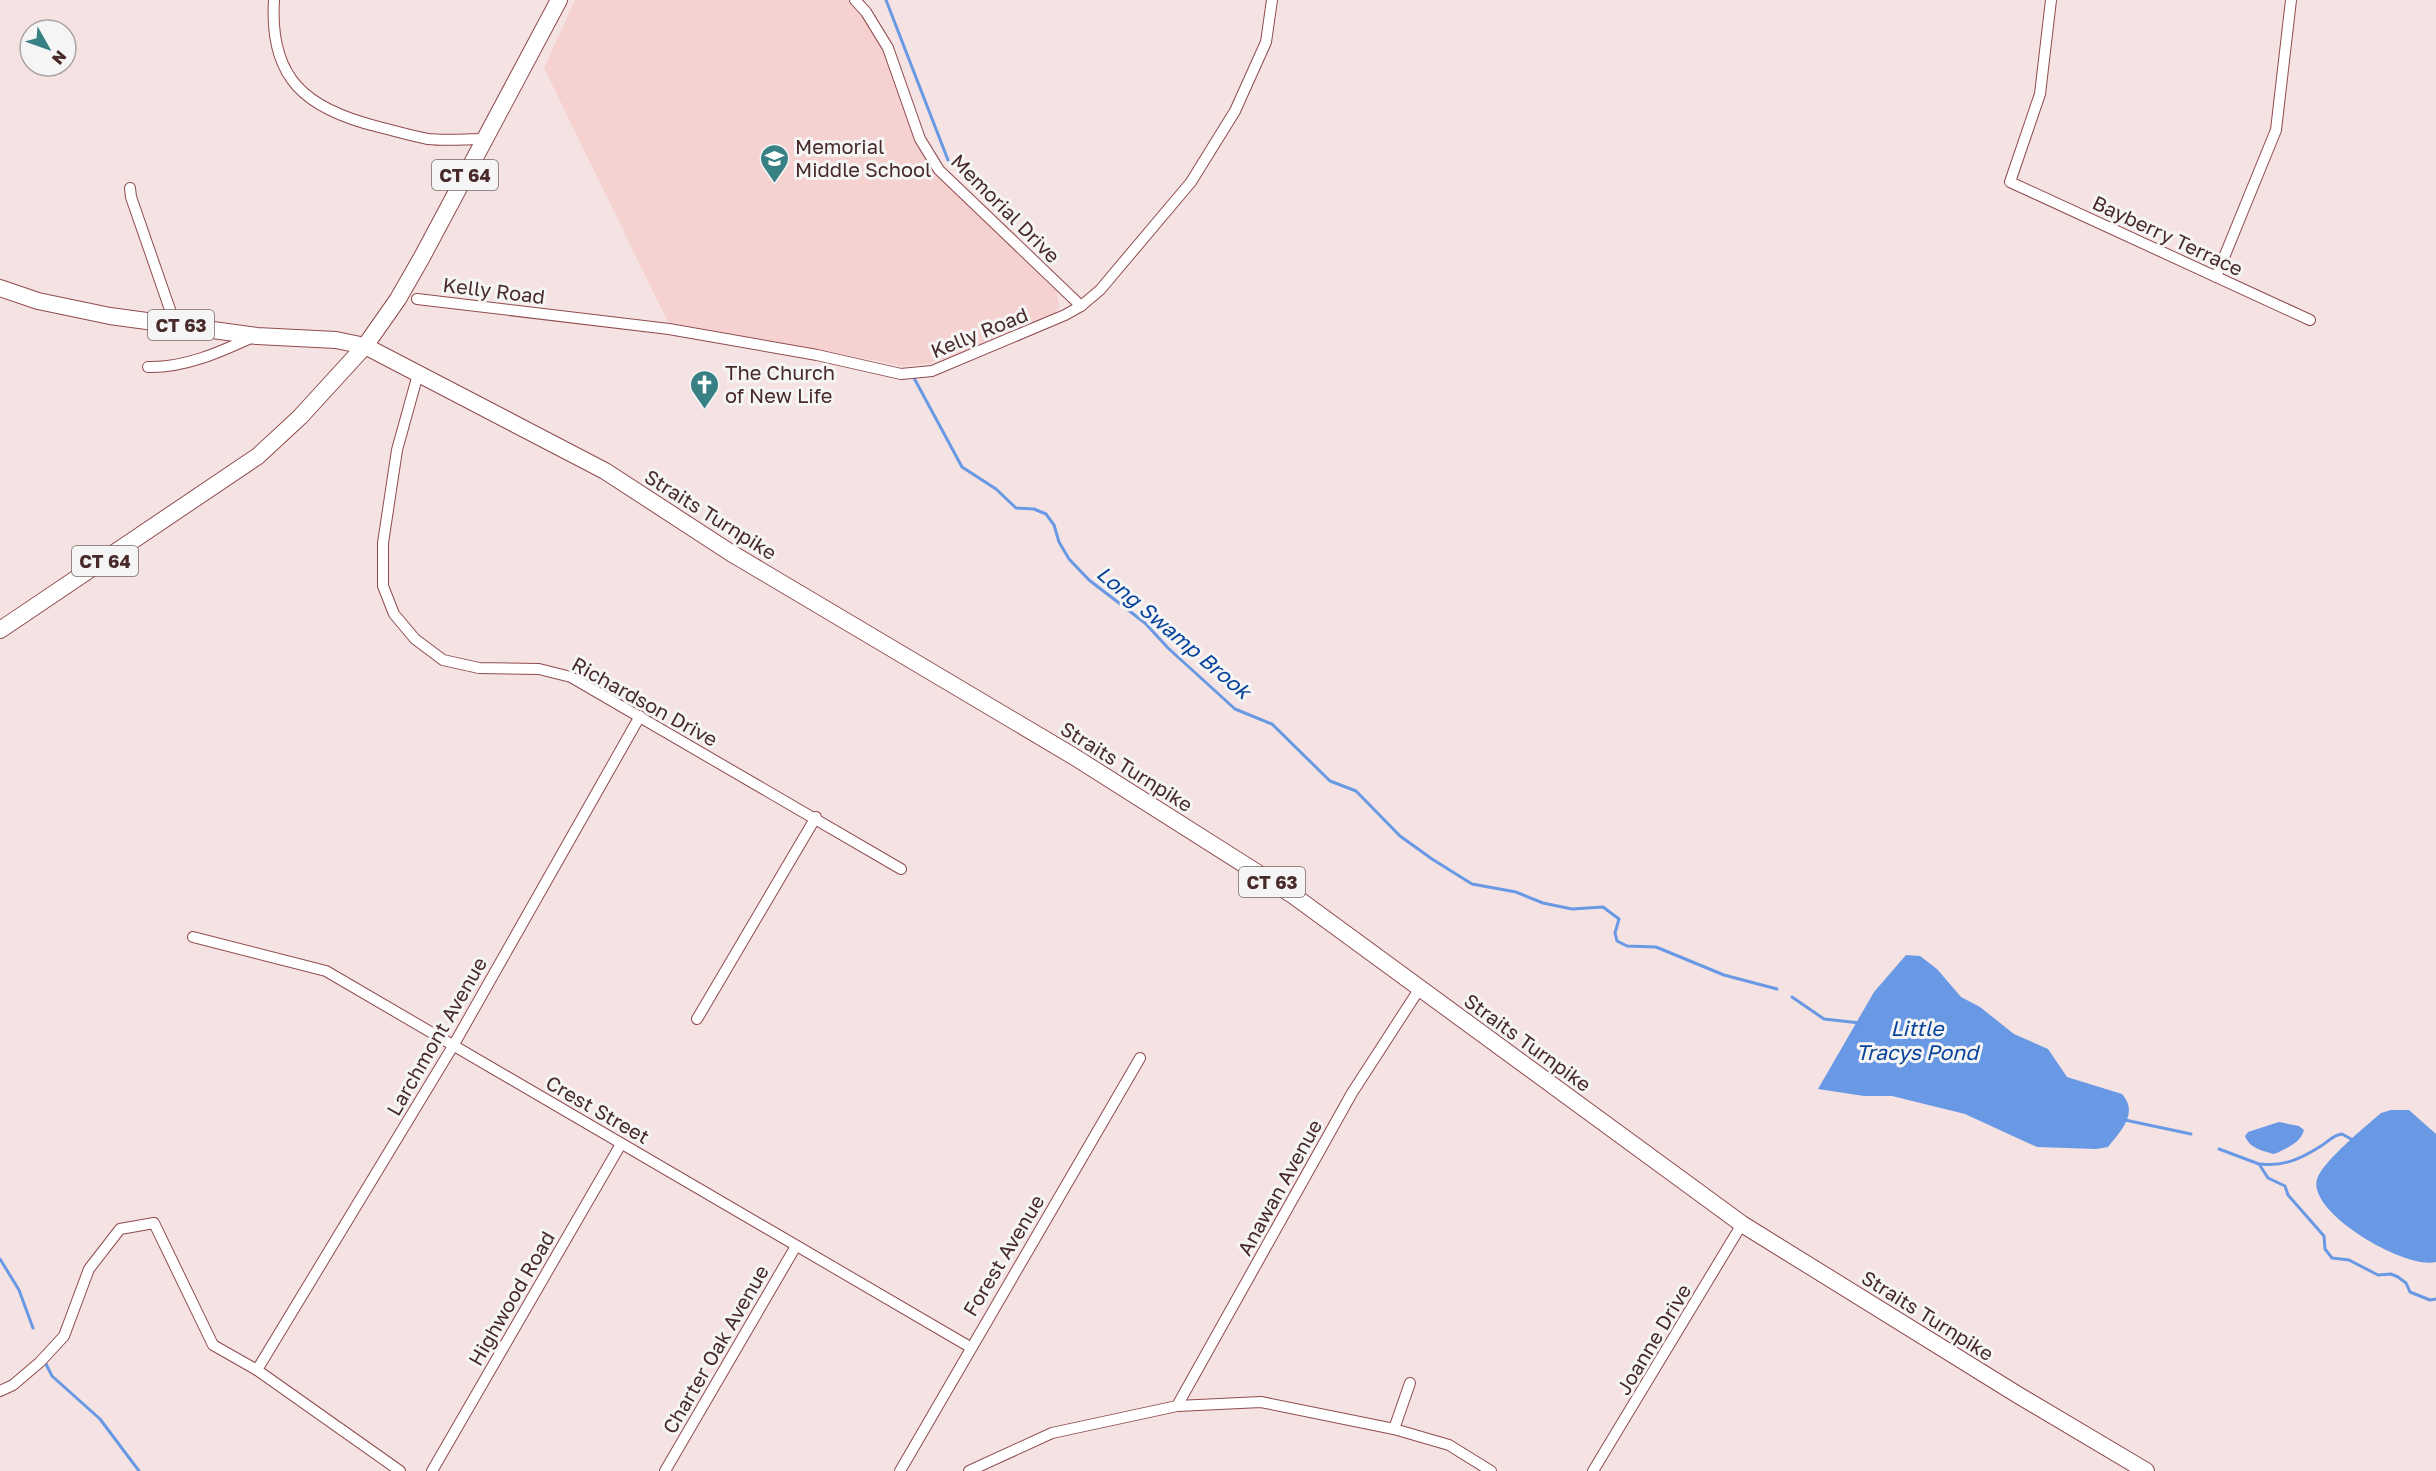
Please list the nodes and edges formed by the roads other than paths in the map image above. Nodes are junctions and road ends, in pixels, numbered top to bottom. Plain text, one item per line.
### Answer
1 (274, 0) edge
2 (559, 0) edge
3 (855, 0) edge
4 (1272, 0) edge
5 (2051, 0) edge
6 (2291, 0) edge
7 (484, 139) junction
8 (130, 188) dead end
9 (2216, 277) junction
10 (0, 288) edge
11 (417, 299) dead end
12 (1081, 306) junction
13 (2310, 320) dead end
14 (175, 324) junction
15 (257, 336) junction
16 (365, 346) junction
17 (148, 368) dead end
18 (418, 374) junction
19 (0, 630) edge
20 (640, 716) junction
21 (816, 818) junction
22 (901, 869) dead end
23 (193, 937) dead end
24 (1419, 988) junction
25 (697, 1019) dead end
26 (453, 1046) junction
27 (1140, 1058) dead end
28 (621, 1144) junction
29 (1742, 1224) junction
30 (796, 1246) junction
31 (970, 1347) junction
32 (257, 1370) junction
33 (1410, 1383) dead end
34 (0, 1391) edge
35 (1177, 1407) junction
36 (1394, 1429) junction
37 (400, 1471) edge
38 (432, 1471) edge
39 (665, 1471) edge
40 (900, 1471) edge
41 (969, 1471) edge
42 (1491, 1471) edge
43 (1593, 1471) edge
44 (2146, 1471) edge

1 - 7 street
2 - 7 main road, CT 64
3 - 12 street, Memorial Drive
4 - 12 street, Kelly Road
5 - 9 street, Bayberry Terrace
6 - 9 street
7 - 16 main road, CT 64
8 - 14 street
9 - 13 street, Bayberry Terrace
10 - 14 main road, Straits Turnpike / CT 63
11 - 12 street, Kelly Road
14 - 15 main road, Straits Turnpike / CT 63
15 - 16 main road, Straits Turnpike / CT 63
15 - 17 street
16 - 18 main road, Straits Turnpike / CT 63
16 - 19 main road, CT 64
18 - 20 street, Richardson Drive
18 - 24 main road, Straits Turnpike / CT 63
20 - 21 street, Richardson Drive
20 - 26 street, Larchmont Avenue
21 - 22 street, Richardson Drive
21 - 25 street
23 - 26 street, Crest Street
24 - 29 main road, Straits Turnpike / CT 63
24 - 35 street, Anawan Avenue
26 - 28 street, Crest Street
26 - 32 street, Larchmont Avenue
27 - 31 street, Forest Avenue
28 - 30 street, Crest Street
28 - 38 street, Highwood Road
29 - 43 street, Joanne Drive
29 - 44 main road, Straits Turnpike / CT 63
30 - 31 street, Crest Street
30 - 39 street, Charter Oak Avenue
31 - 40 street, Forest Avenue
32 - 34 street
32 - 37 street
33 - 36 street
35 - 36 street
35 - 41 street
36 - 42 street

